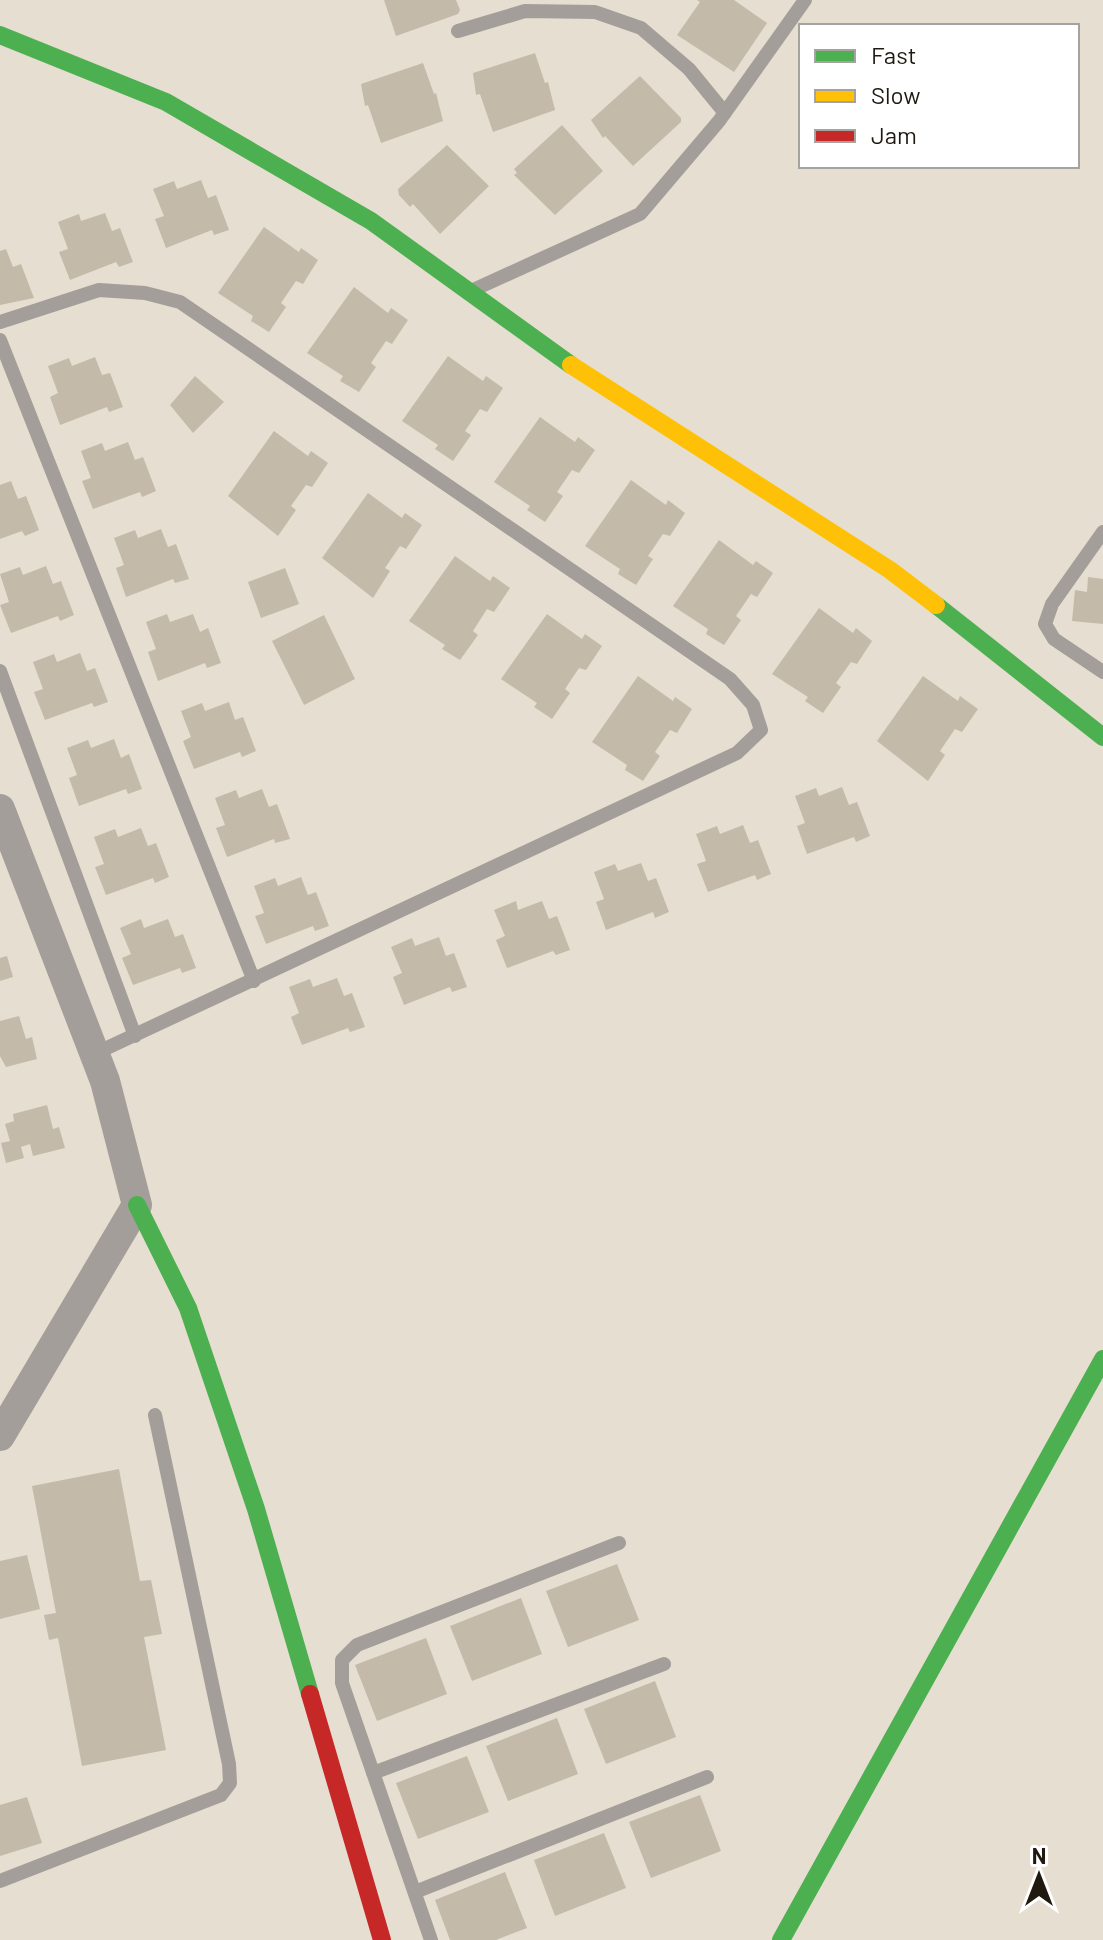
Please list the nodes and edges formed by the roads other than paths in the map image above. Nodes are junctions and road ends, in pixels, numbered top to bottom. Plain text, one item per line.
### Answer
1 (805, 0) edge
2 (458, 31) dead end
3 (0, 35) edge
4 (725, 113) junction
5 (469, 292) junction
6 (0, 322) edge
7 (0, 340) edge
8 (1103, 532) edge
9 (0, 671) edge
10 (1103, 672) edge
11 (1103, 737) edge
12 (0, 809) edge
13 (254, 981) junction
14 (135, 1036) junction
15 (94, 1054) junction
16 (137, 1205) junction
17 (1103, 1359) edge
18 (155, 1415) dead end
19 (0, 1436) edge
20 (619, 1543) dead end
21 (664, 1664) dead end
22 (373, 1773) junction
23 (707, 1777) dead end
24 (0, 1881) edge
25 (415, 1892) junction
26 (382, 1940) edge
27 (431, 1940) edge
28 (781, 1940) edge

1 - 4 lane
2 - 4 lane
3 - 5 street
4 - 5 lane
5 - 11 street
6 - 13 lane
7 - 13 lane
8 - 10 lane
9 - 14 lane
12 - 15 street
13 - 14 lane
14 - 15 lane
15 - 16 street
16 - 19 street
16 - 26 street
17 - 28 street
18 - 24 lane
20 - 22 lane
21 - 22 lane
22 - 25 lane
23 - 25 lane
25 - 27 lane

